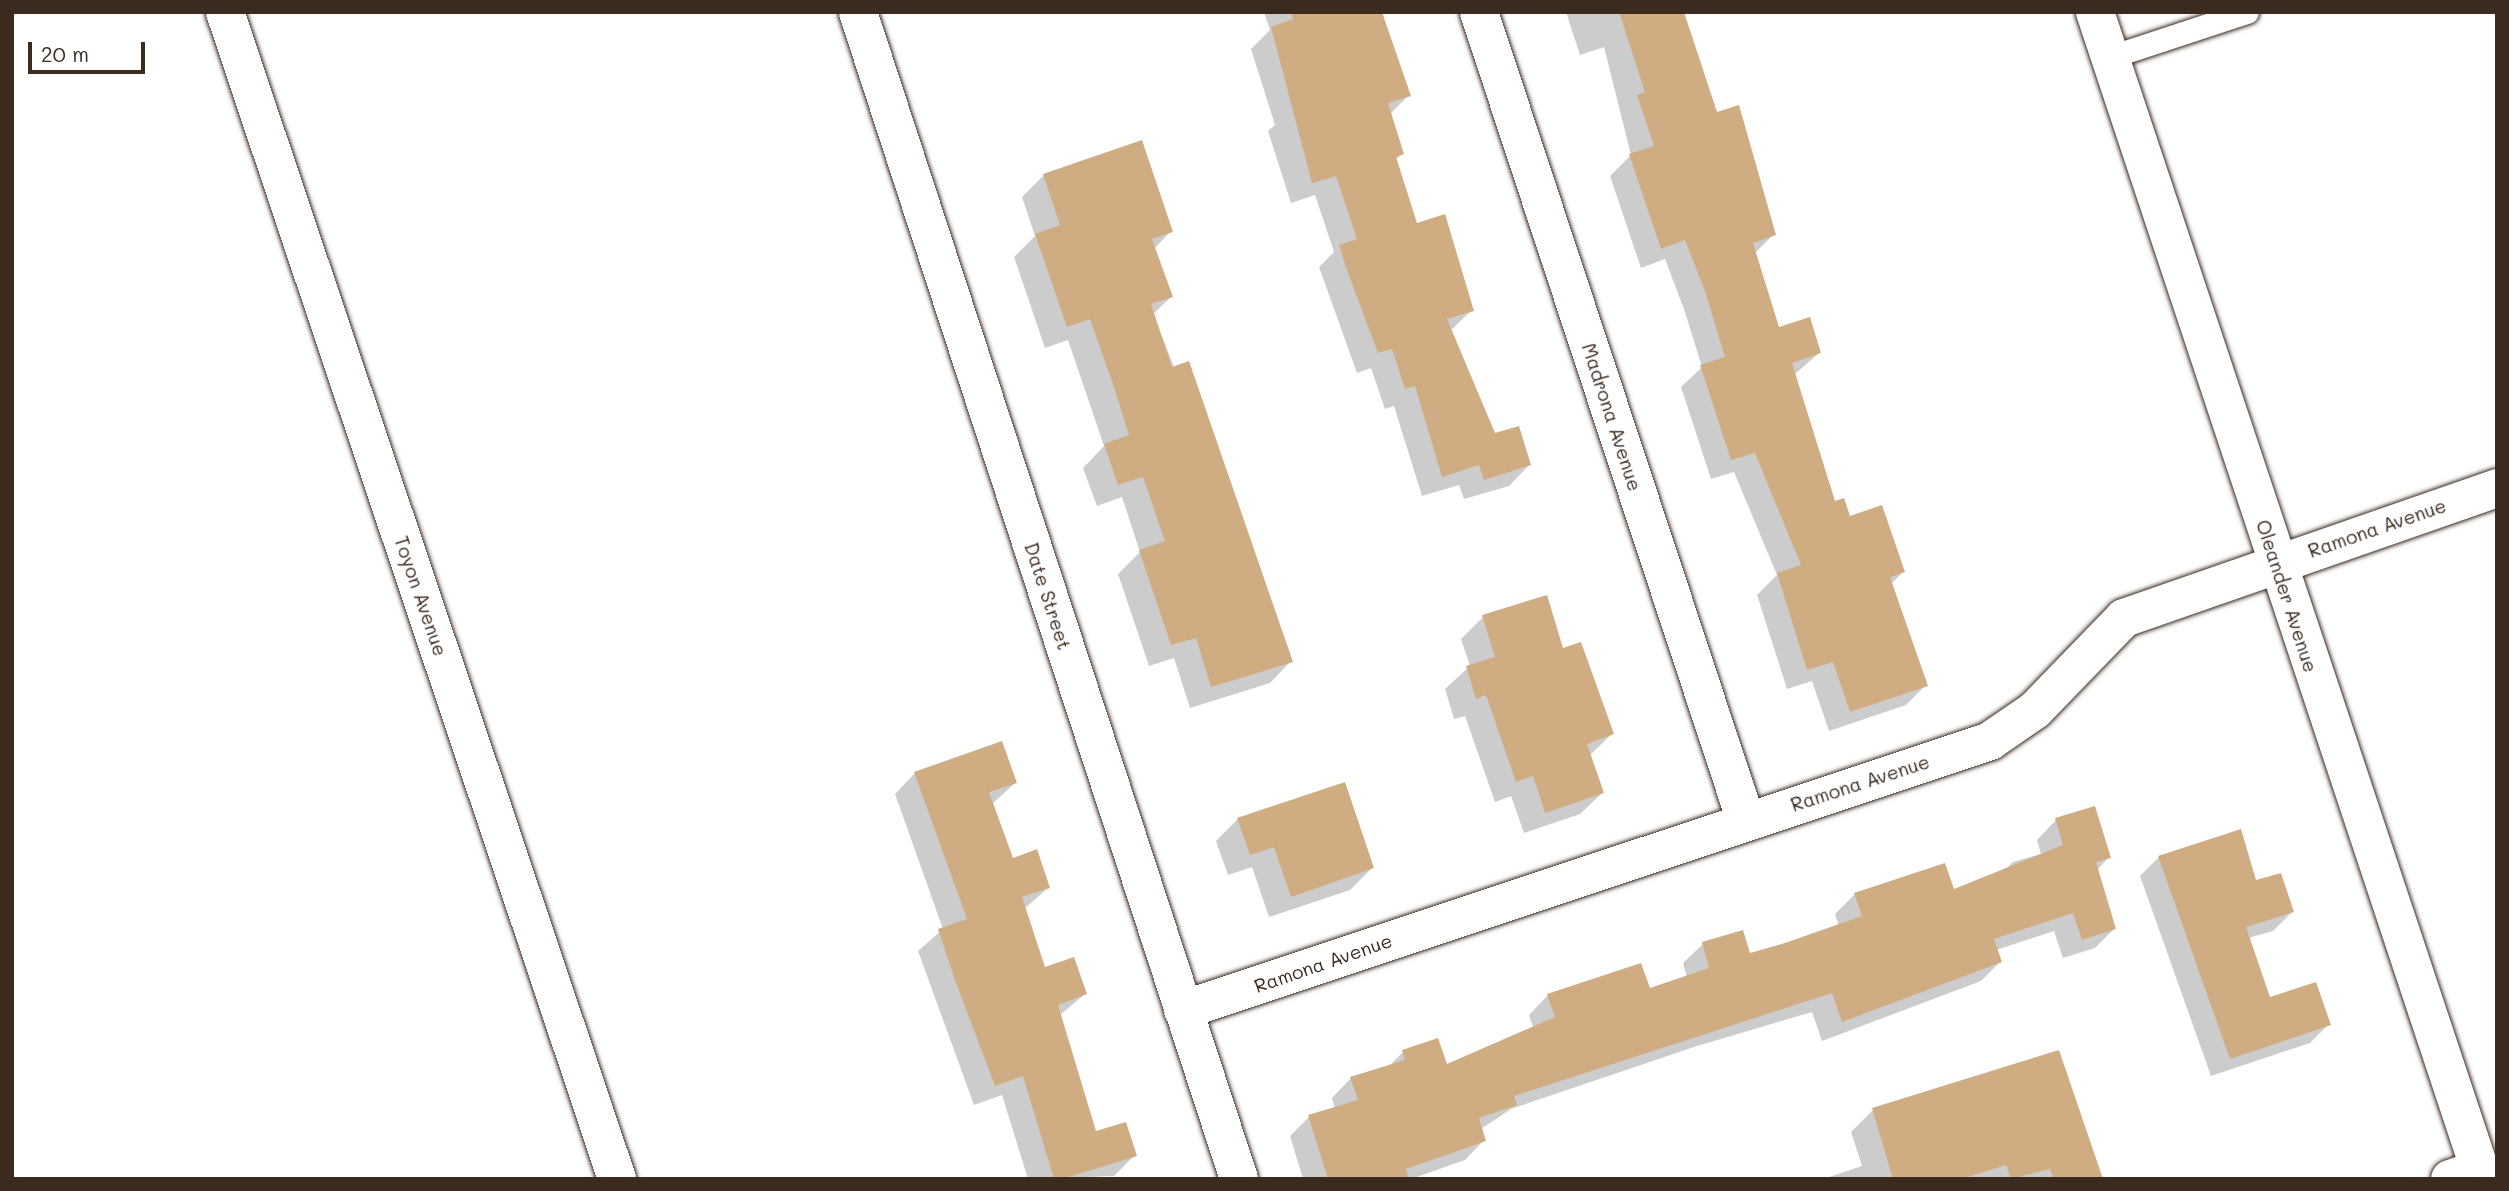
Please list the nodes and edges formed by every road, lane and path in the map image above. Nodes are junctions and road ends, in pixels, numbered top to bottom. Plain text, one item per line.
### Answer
1 (225, 12) edge
2 (858, 12) edge
3 (1479, 12) edge
4 (2095, 12) edge
5 (2247, 12) edge
6 (2110, 57) junction
7 (2497, 488) edge
8 (2276, 562) junction
9 (1746, 821) junction
10 (1183, 1010) junction
11 (2471, 1176) edge
12 (617, 1179) edge
13 (1239, 1179) edge

1 - 12 street, Toyon Avenue
2 - 10 street, Date Street
3 - 9 street, Madrona Avenue
4 - 6 street, Oleander Avenue
5 - 6 lane
6 - 8 street, Oleander Avenue
7 - 8 street, Ramona Avenue
8 - 9 street, Ramona Avenue
8 - 11 street, Oleander Avenue
9 - 10 street, Ramona Avenue
10 - 13 street, Date Street

